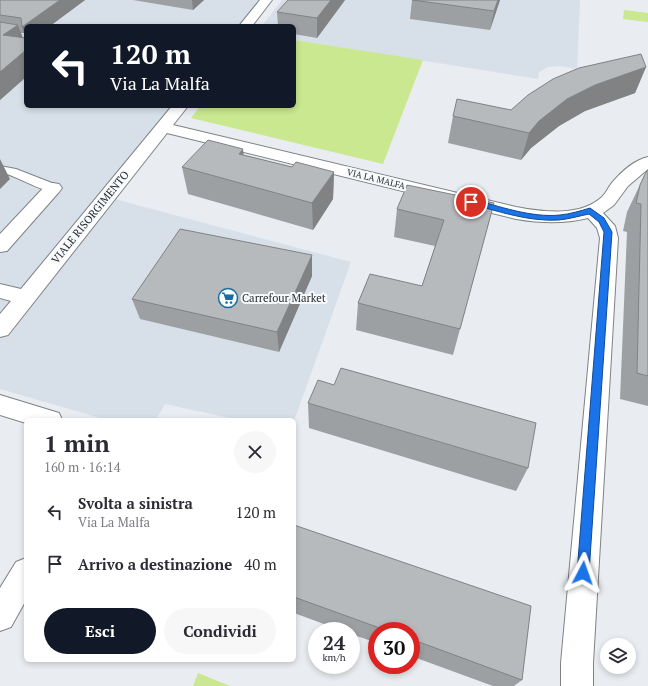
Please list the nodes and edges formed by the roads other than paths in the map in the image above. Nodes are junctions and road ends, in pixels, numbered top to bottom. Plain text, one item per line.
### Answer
1 (266, 0) edge
2 (247, 24) edge
3 (178, 108) edge
4 (163, 127) junction
5 (648, 162) edge
6 (0, 169) edge
7 (53, 188) joint
8 (590, 211) junction
9 (0, 246) edge
10 (0, 291) edge
11 (24, 297) junction
12 (0, 329) edge
13 (0, 405) edge
14 (43, 418) edge
15 (24, 575) edge
16 (0, 616) edge
17 (577, 686) edge

1 - 2 street
3 - 4 street, VIALE RISORGIMENTO
4 - 8 street, VIA LA MALFA
4 - 11 street, VIALE RISORGIMENTO
5 - 8 street
6 - 7 lane
7 - 9 street
8 - 17 street
10 - 11 street
11 - 12 street, VIALE RISORGIMENTO
13 - 14 street
15 - 16 street

